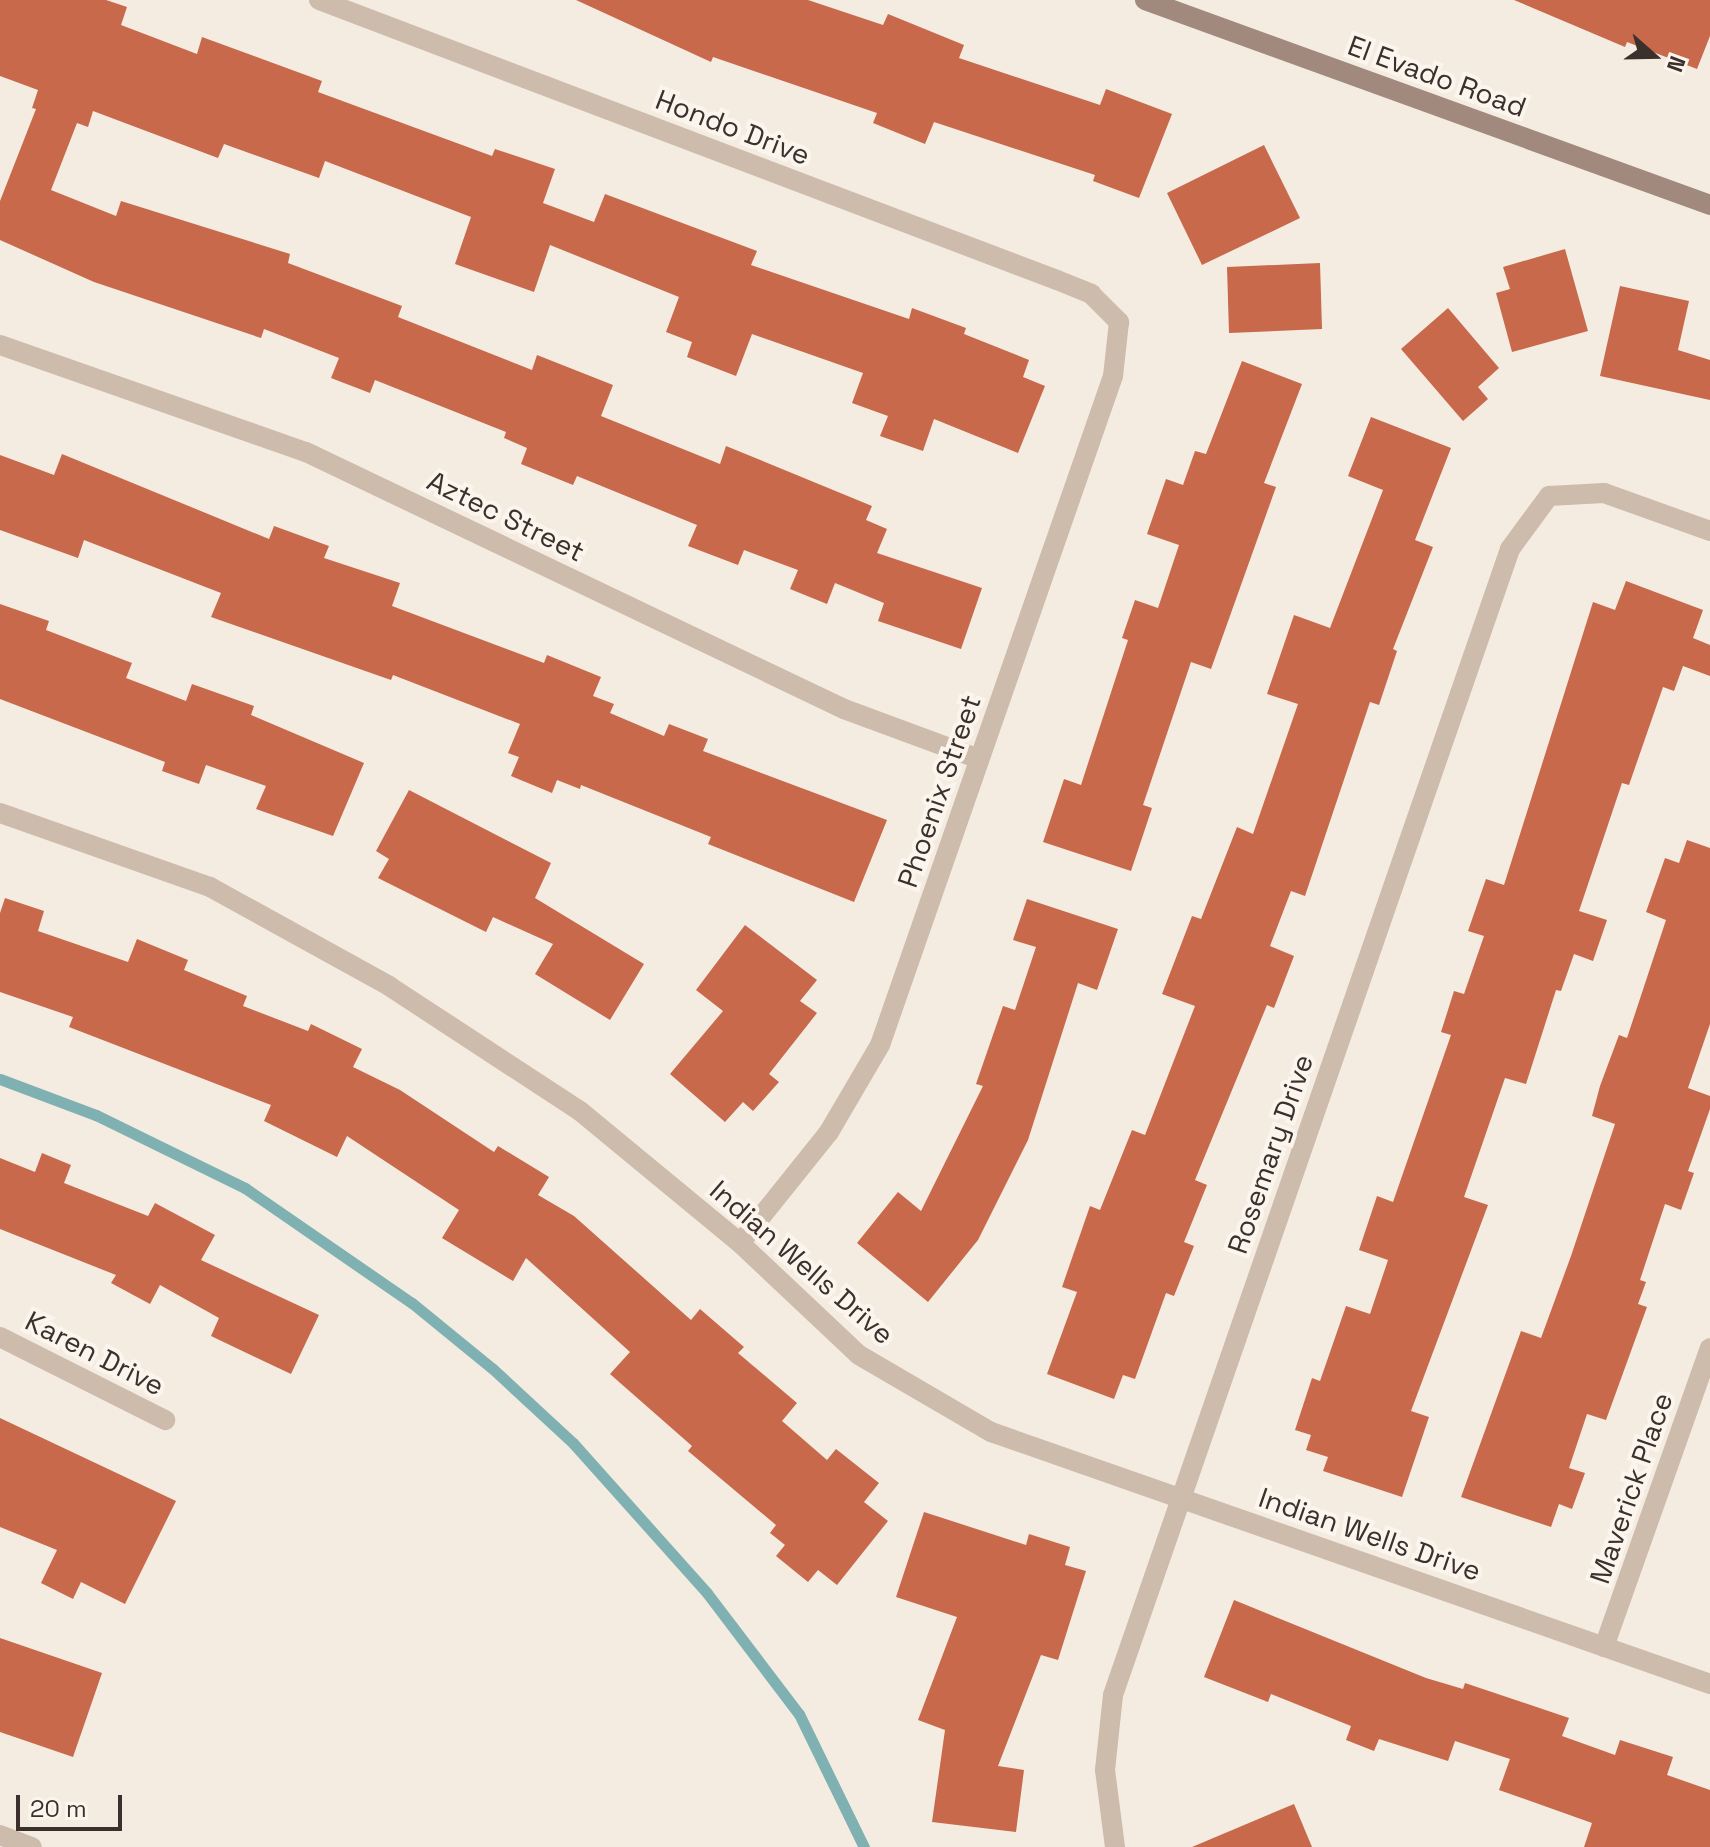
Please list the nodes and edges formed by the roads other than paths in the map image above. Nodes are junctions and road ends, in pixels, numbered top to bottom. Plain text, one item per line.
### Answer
1 (319, 0) edge
2 (1145, 0) edge
3 (1710, 205) edge
4 (1119, 322) joint
5 (0, 345) edge
6 (1710, 531) edge
7 (979, 759) junction
8 (0, 813) edge
9 (740, 1243) junction
10 (0, 1337) edge
11 (1710, 1348) edge
12 (165, 1420) dead end
13 (1180, 1497) junction
14 (1604, 1647) junction
15 (1710, 1684) edge
16 (0, 1835) edge
17 (32, 1847) edge
18 (1115, 1847) edge

1 - 4 street, Hondo Drive
2 - 3 main road, El Evado Road
4 - 7 street, Phoenix Street
5 - 7 street, Aztec Street
6 - 13 street, Rosemary Drive
7 - 9 street, Phoenix Street
8 - 9 street, Indian Wells Drive
9 - 13 street, Indian Wells Drive
10 - 12 street, Karen Drive
11 - 14 street, Maverick Place
13 - 14 street, Indian Wells Drive
13 - 18 street, Rosemary Drive
14 - 15 street, Indian Wells Drive
16 - 17 street

